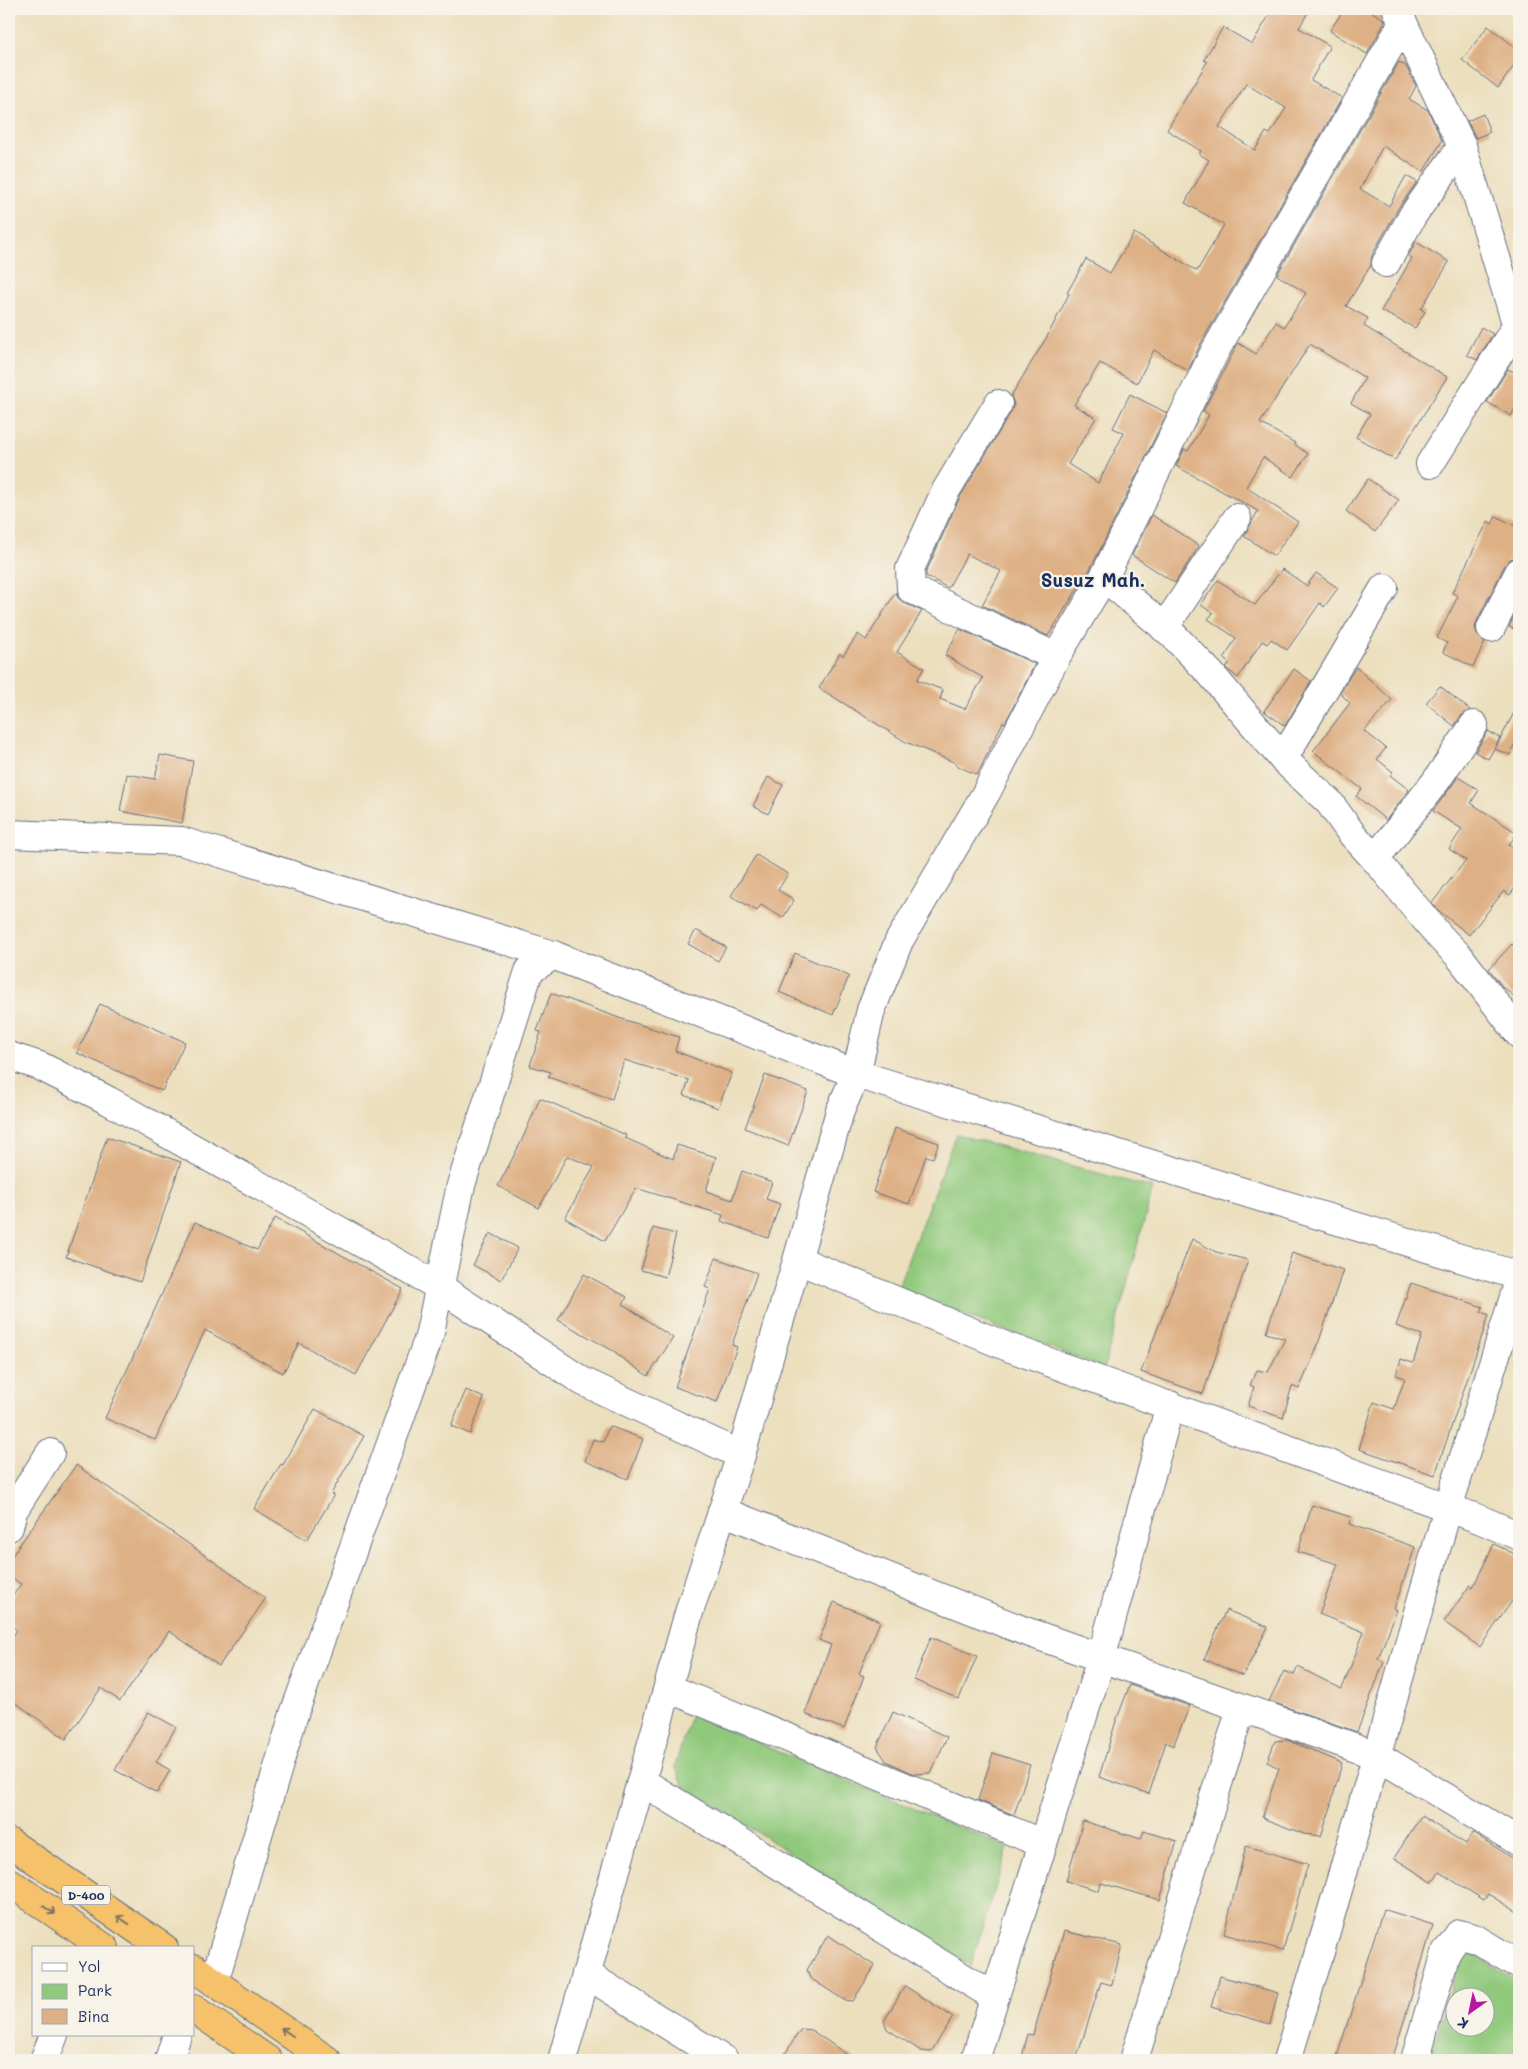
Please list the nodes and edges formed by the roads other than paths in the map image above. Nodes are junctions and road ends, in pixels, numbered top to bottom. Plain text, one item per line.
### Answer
1 (1400, 16) edge
2 (1462, 146) junction
3 (1386, 263) dead end
4 (1518, 329) edge
5 (998, 404) dead end
6 (1430, 464) dead end
7 (1237, 518) dead end
8 (1519, 572) edge
9 (1104, 577) junction
10 (1384, 588) dead end
11 (1164, 628) junction
12 (1491, 628) dead end
13 (1056, 657) junction
14 (1474, 725) dead end
15 (1284, 759) junction
16 (9, 834) edge
17 (1375, 859) junction
18 (554, 956) junction
19 (1519, 1034) edge
20 (9, 1056) edge
21 (856, 1074) junction
22 (798, 1260) junction
23 (1519, 1276) edge
24 (1519, 1281) edge
25 (438, 1286) junction
26 (1170, 1405) junction
27 (50, 1453) dead end
28 (741, 1455) junction
29 (1448, 1508) junction
30 (722, 1511) junction
31 (9, 1528) edge
32 (1519, 1536) edge
33 (1102, 1659) junction
34 (668, 1688) junction
35 (1241, 1708) junction
36 (1376, 1755) junction
37 (641, 1781) junction
38 (9, 1842) edge
39 (1519, 1842) edge
40 (1043, 1844) junction
41 (9, 1882) edge
42 (98, 1946) edge
43 (161, 1946) edge
44 (1519, 1965) edge
45 (586, 1974) junction
46 (204, 1975) edge
47 (995, 1997) junction
48 (195, 2010) edge
49 (54, 2036) edge
50 (177, 2036) edge
51 (44, 2060) edge
52 (169, 2060) edge
53 (268, 2060) edge
54 (327, 2060) edge
55 (562, 2060) edge
56 (724, 2060) edge
57 (975, 2060) edge
58 (1134, 2060) edge
59 (1287, 2060) edge
60 (1415, 2060) edge

1 - 2 street
1 - 9 street
2 - 3 street
2 - 4 street
4 - 6 street
5 - 13 street
7 - 11 street
8 - 12 street
9 - 11 street
9 - 13 street
10 - 15 street
11 - 15 street
13 - 21 street
14 - 17 street
15 - 17 street
16 - 18 street
17 - 19 street
18 - 21 street
18 - 25 street
20 - 25 street
21 - 22 street
21 - 23 street
22 - 26 street
22 - 28 street
24 - 29 street
25 - 28 street
25 - 46 street
26 - 29 street
26 - 33 street
27 - 31 street
28 - 30 street
29 - 32 street
29 - 36 street
30 - 33 street
30 - 34 street
33 - 35 street
33 - 40 street
34 - 37 street
34 - 40 street
35 - 36 street
35 - 58 street
36 - 39 street
36 - 59 street
37 - 45 street
37 - 47 street
43 -> 38 highway, D-400
40 - 47 street
41 -> 42 highway, D-400
44 - 60 street
45 - 55 street
45 - 56 street
54 -> 46 highway
47 - 57 street
48 - 53 highway
49 - 51 street
50 - 52 street

